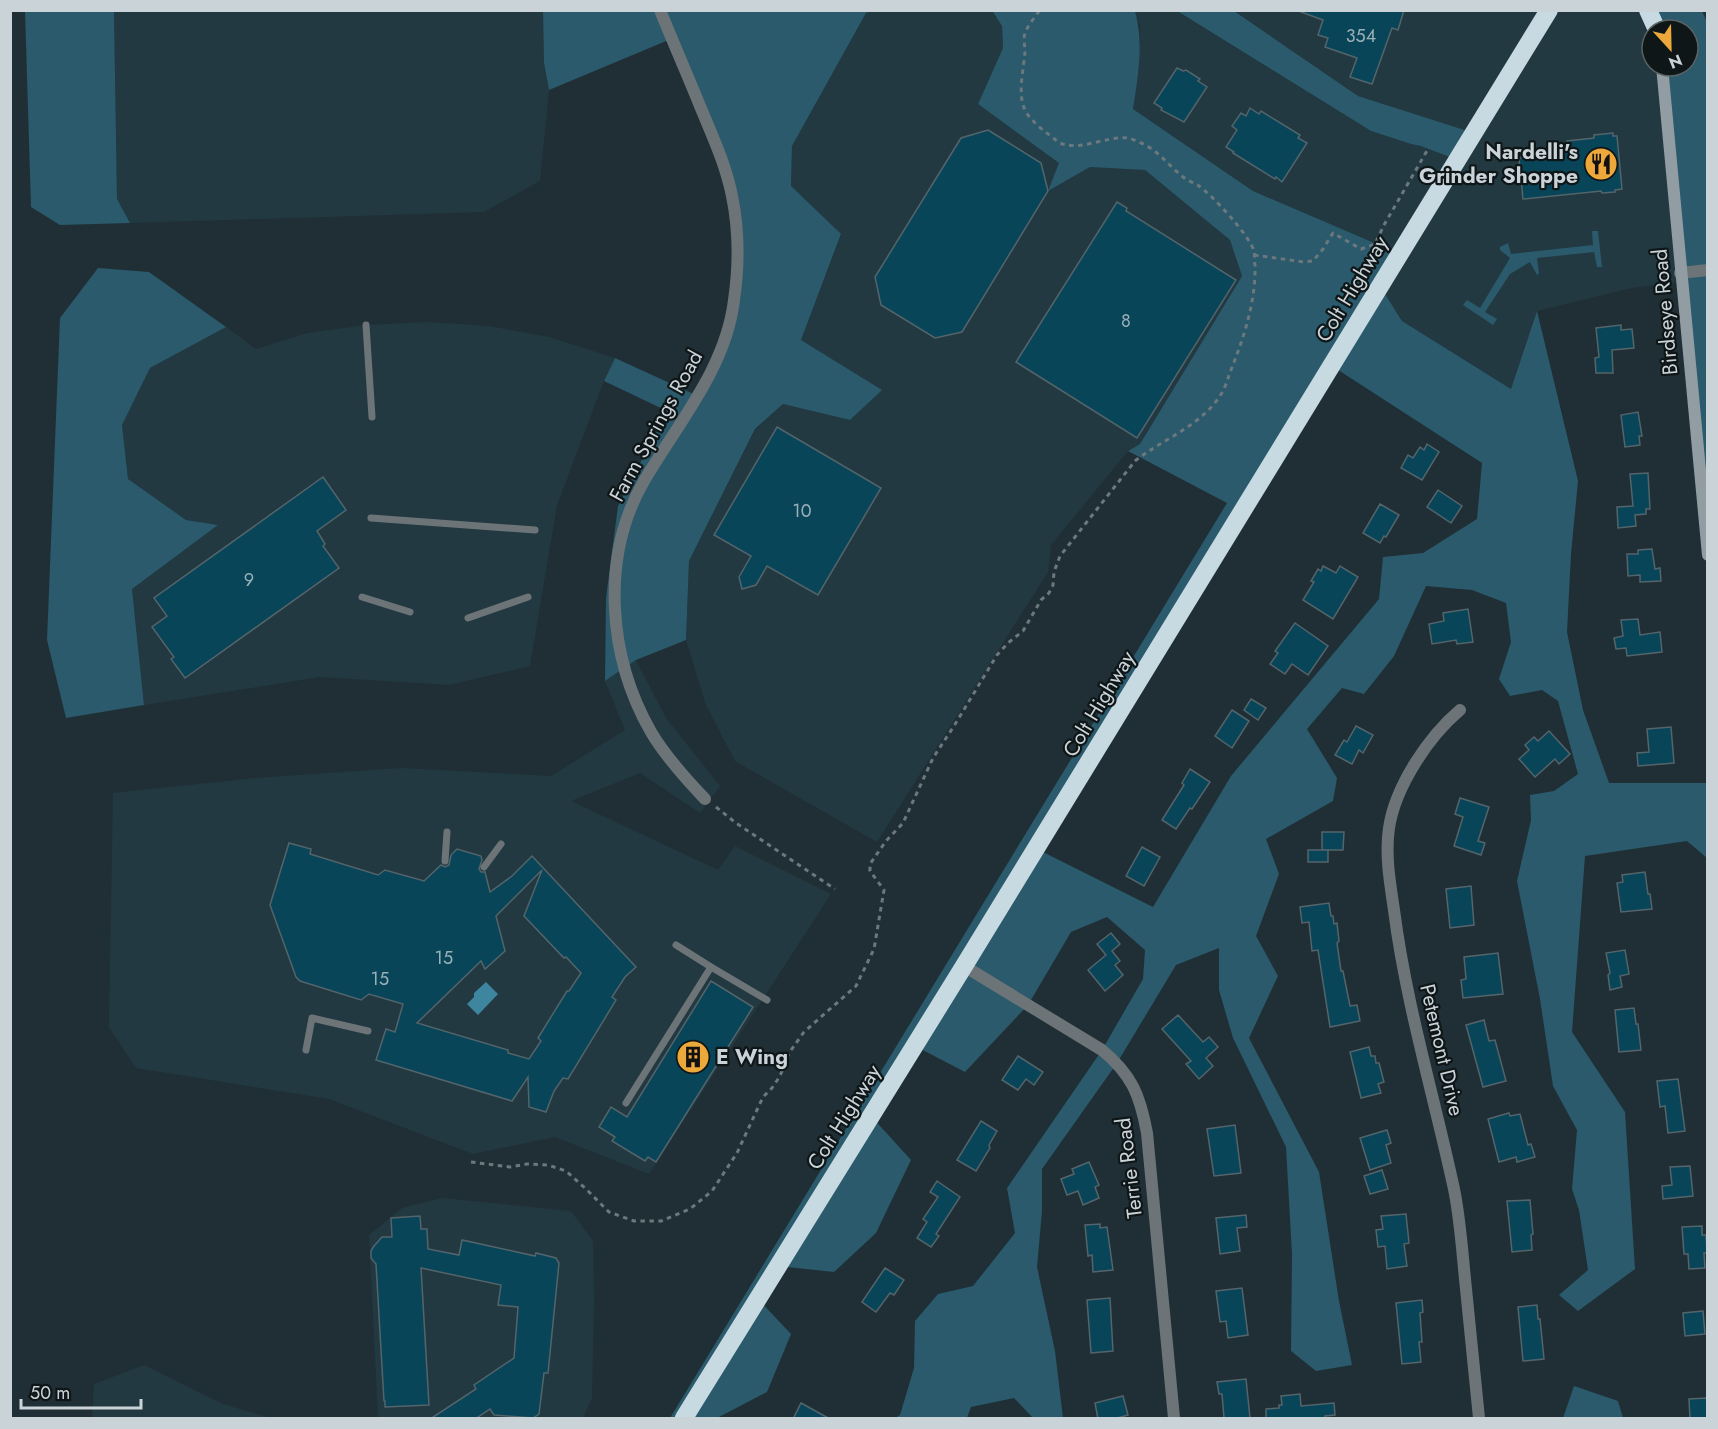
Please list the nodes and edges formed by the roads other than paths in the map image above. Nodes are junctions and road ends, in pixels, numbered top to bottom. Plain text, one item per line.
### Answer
1 (660, 10) edge
2 (1549, 12) edge
3 (1663, 78) edge
4 (1707, 270) edge
5 (1680, 273) junction
6 (366, 325) dead end
7 (372, 417) dead end
8 (371, 518) dead end
9 (535, 530) dead end
10 (1707, 555) edge
11 (362, 597) dead end
12 (528, 597) dead end
13 (410, 612) dead end
14 (468, 618) dead end
15 (1460, 710) dead end
16 (705, 799) road end
17 (447, 832) dead end
18 (501, 844) dead end
19 (445, 861) dead end
20 (484, 867) dead end
21 (676, 945) dead end
22 (964, 966) junction
23 (711, 967) junction
24 (767, 1000) dead end
25 (368, 1031) dead end
26 (306, 1050) dead end
27 (626, 1103) dead end
28 (684, 1419) edge
29 (1174, 1419) edge
30 (1479, 1419) edge

1 - 16 street, Farm Springs Road
2 - 22 highway, Colt Highway
3 - 5 main road, Birdseye Road
4 - 5 street
5 - 10 main road, Birdseye Road
6 - 7 lane
8 - 9 lane
11 - 13 lane
12 - 14 lane
15 - 30 street, Petemont Drive
17 - 19 lane
18 - 20 lane
21 - 23 lane
22 - 28 highway, Colt Highway
22 - 29 street, Terrie Road
23 - 24 lane
23 - 27 lane
25 - 26 lane

